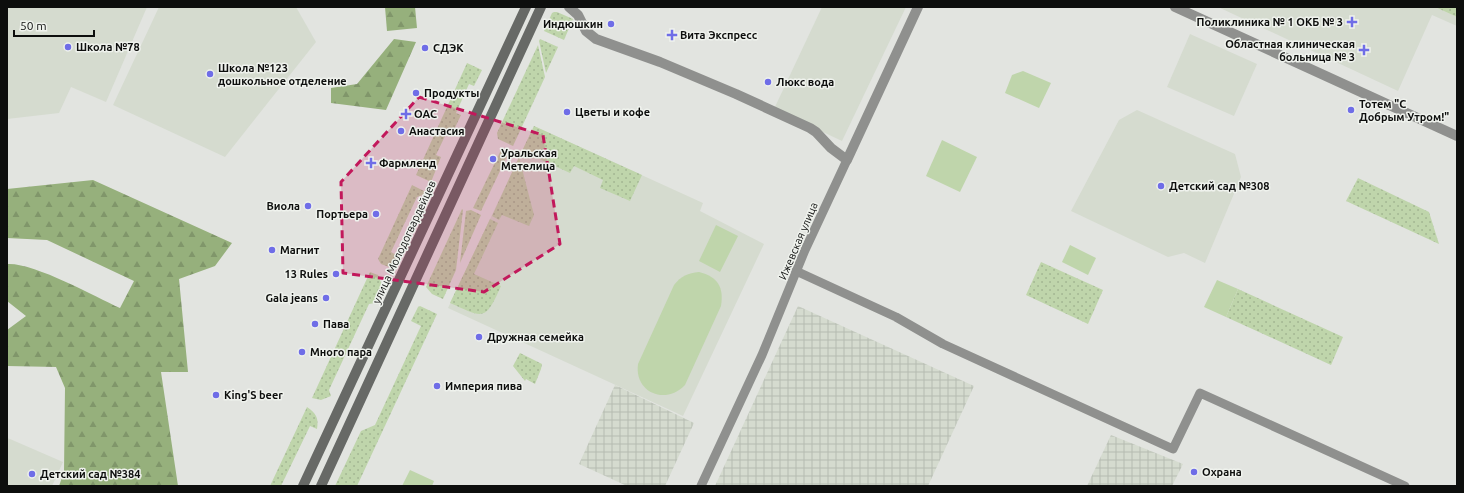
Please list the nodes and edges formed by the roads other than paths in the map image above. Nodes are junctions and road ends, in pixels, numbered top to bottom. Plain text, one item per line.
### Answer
1 (526, 7) edge
2 (541, 7) edge
3 (569, 7) edge
4 (918, 7) edge
5 (1175, 7) edge
6 (1457, 136) edge
7 (847, 160) junction
8 (796, 271) junction
9 (303, 486) edge
10 (321, 486) edge
11 (701, 486) edge
12 (1405, 486) edge

1 - 9 main road, улица Молодогвардейцев
2 - 10 main road
3 - 7 street
4 - 7 street, Ижевская улица
5 - 6 street
7 - 8 street, Ижевская улица
8 - 11 street, Ижевская улица
8 - 12 street

